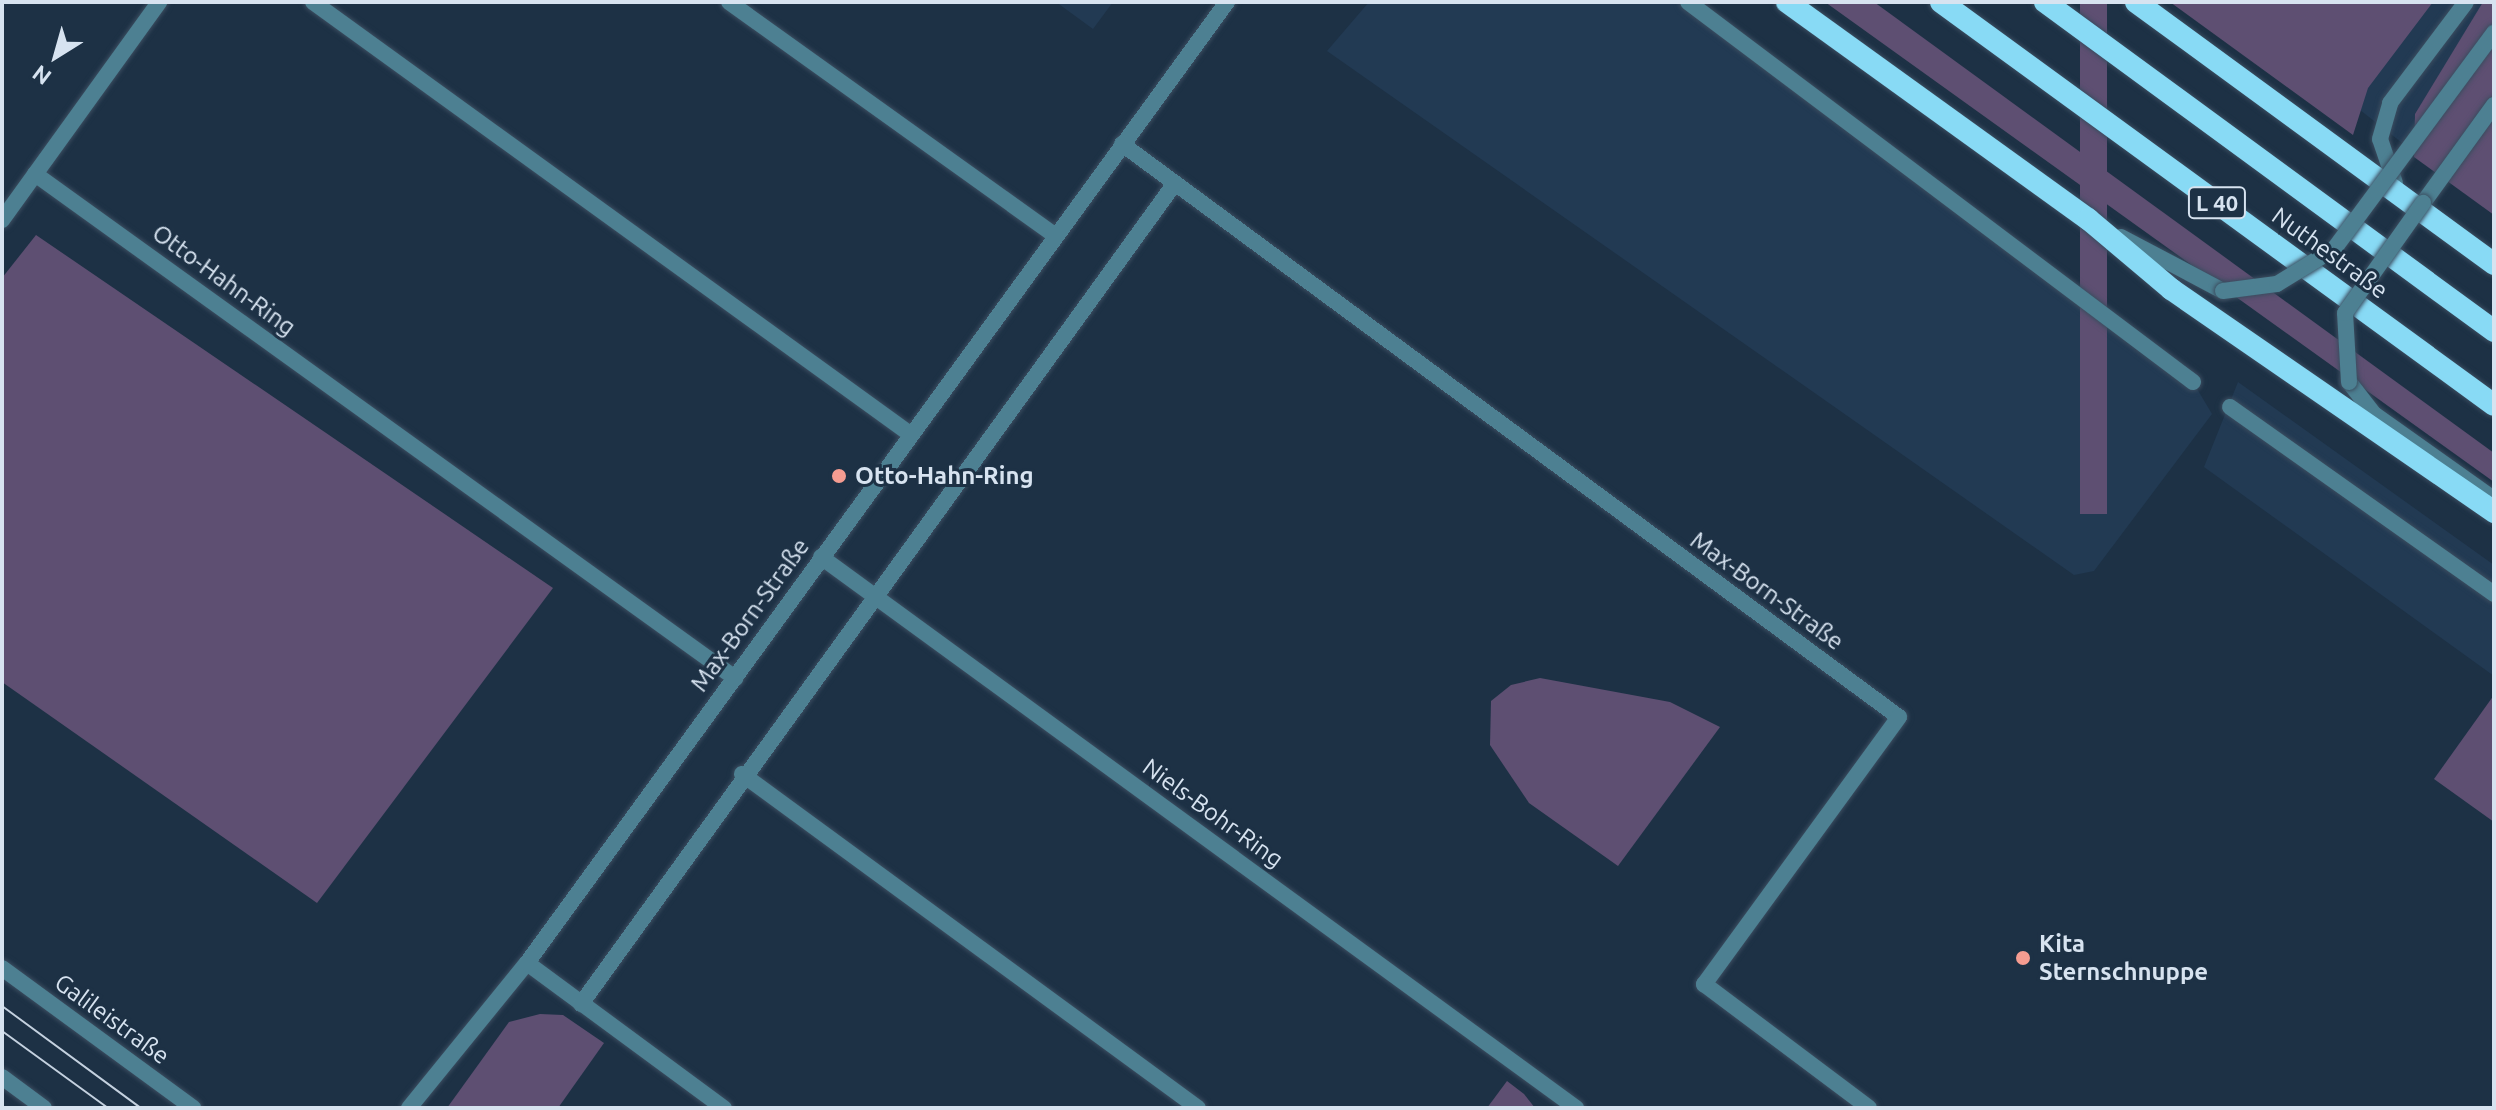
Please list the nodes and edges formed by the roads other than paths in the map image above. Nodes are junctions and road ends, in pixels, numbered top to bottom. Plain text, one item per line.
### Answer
1 (159, 2) edge
2 (313, 2) edge
3 (729, 2) edge
4 (1227, 2) edge
5 (1688, 2) edge
6 (1787, 2) edge
7 (1941, 2) edge
8 (2045, 2) edge
9 (2136, 2) edge
10 (2466, 2) edge
11 (2494, 33) edge
12 (2494, 105) edge
13 (1122, 144) junction
14 (35, 174) junction
15 (1175, 183) junction
16 (2403, 199) junction
17 (2088, 219) junction
18 (2, 220) edge
19 (1055, 235) junction
20 (2494, 264) edge
21 (2494, 331) edge
22 (2193, 382) dead end
23 (2494, 405) edge
24 (2230, 407) dead end
25 (910, 434) junction
26 (2494, 499) edge
27 (2494, 512) edge
28 (821, 557) junction
29 (2494, 594) edge
30 (874, 595) junction
31 (735, 678) junction
32 (742, 774) junction
33 (527, 963) junction
34 (2, 968) edge
35 (581, 1004) junction
36 (2, 1077) edge
37 (44, 1108) edge
38 (193, 1108) edge
39 (409, 1108) edge
40 (724, 1108) edge
41 (1198, 1108) edge
42 (1576, 1108) edge
43 (1869, 1108) edge

1 - 14 street
2 - 25 street
3 - 19 street
4 - 13 street, Max-Born-Straße
5 - 22 street
6 - 17 highway
7 - 23 highway, Nuthestraße / L 40
8 - 21 highway, Nuthestraße / L 40
9 - 16 highway
10 - 16 street
11 - 17 street, bridge
12 - 26 street, bridge
13 - 15 street, Max-Born-Straße
13 - 19 street, Max-Born-Straße
14 - 18 street
14 - 31 street, Otto-Hahn-Ring
15 - 30 street
15 - 43 street, Max-Born-Straße
16 - 20 highway
17 - 27 highway
19 - 25 street, Max-Born-Straße
24 - 29 street
25 - 28 street, Max-Born-Straße
28 - 30 street, Niels-Bohr-Ring
28 - 31 street, Max-Born-Straße
30 - 32 street
30 - 42 street, Niels-Bohr-Ring
31 - 33 street, Max-Born-Straße
32 - 35 street
32 - 41 street
33 - 35 street
33 - 39 street, Max-Born-Straße
34 - 38 street, Galileistraße
35 - 40 street
36 - 37 street

